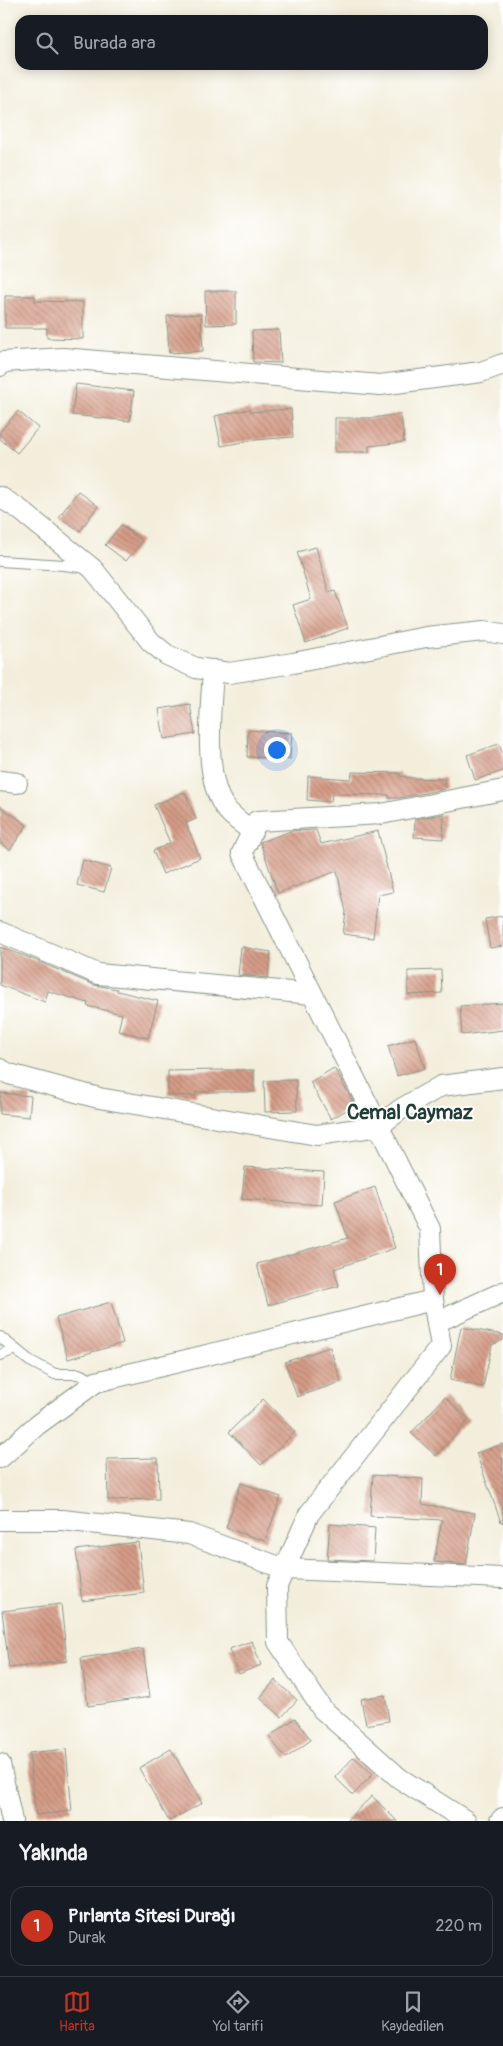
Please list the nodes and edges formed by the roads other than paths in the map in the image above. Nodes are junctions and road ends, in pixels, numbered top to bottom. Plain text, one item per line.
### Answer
1 (503, 364) edge
2 (0, 366) edge
3 (0, 497) edge
4 (0, 561) edge
5 (93, 569) junction
6 (503, 634) edge
7 (212, 670) junction
8 (503, 790) edge
9 (252, 831) junction
10 (0, 932) edge
11 (312, 994) junction
12 (0, 1069) edge
13 (503, 1078) edge
14 (379, 1126) junction
15 (503, 1292) edge
16 (432, 1300) junction
17 (437, 1322) junction
18 (0, 1337) edge
19 (16, 1349) junction
20 (0, 1355) edge
21 (96, 1382) junction
22 (0, 1458) edge
23 (0, 1520) edge
24 (285, 1569) junction
25 (503, 1578) edge
26 (0, 1764) edge
27 (503, 1818) edge
28 (12, 1821) edge
29 (466, 1821) edge
30 (500, 1821) edge

1 - 2 street
3 - 5 street
4 - 5 lane
5 - 7 street
6 - 7 street
7 - 9 street
8 - 9 street
9 - 11 street
10 - 11 street
11 - 14 street
12 - 14 street
13 - 14 street
14 - 16 street
15 - 17 street
16 - 17 street
16 - 21 street
17 - 24 street
18 - 19 lane
19 - 20 lane
19 - 21 lane
21 - 22 street
23 - 24 street
24 - 25 street
24 - 29 street
26 - 28 street
27 - 30 street

